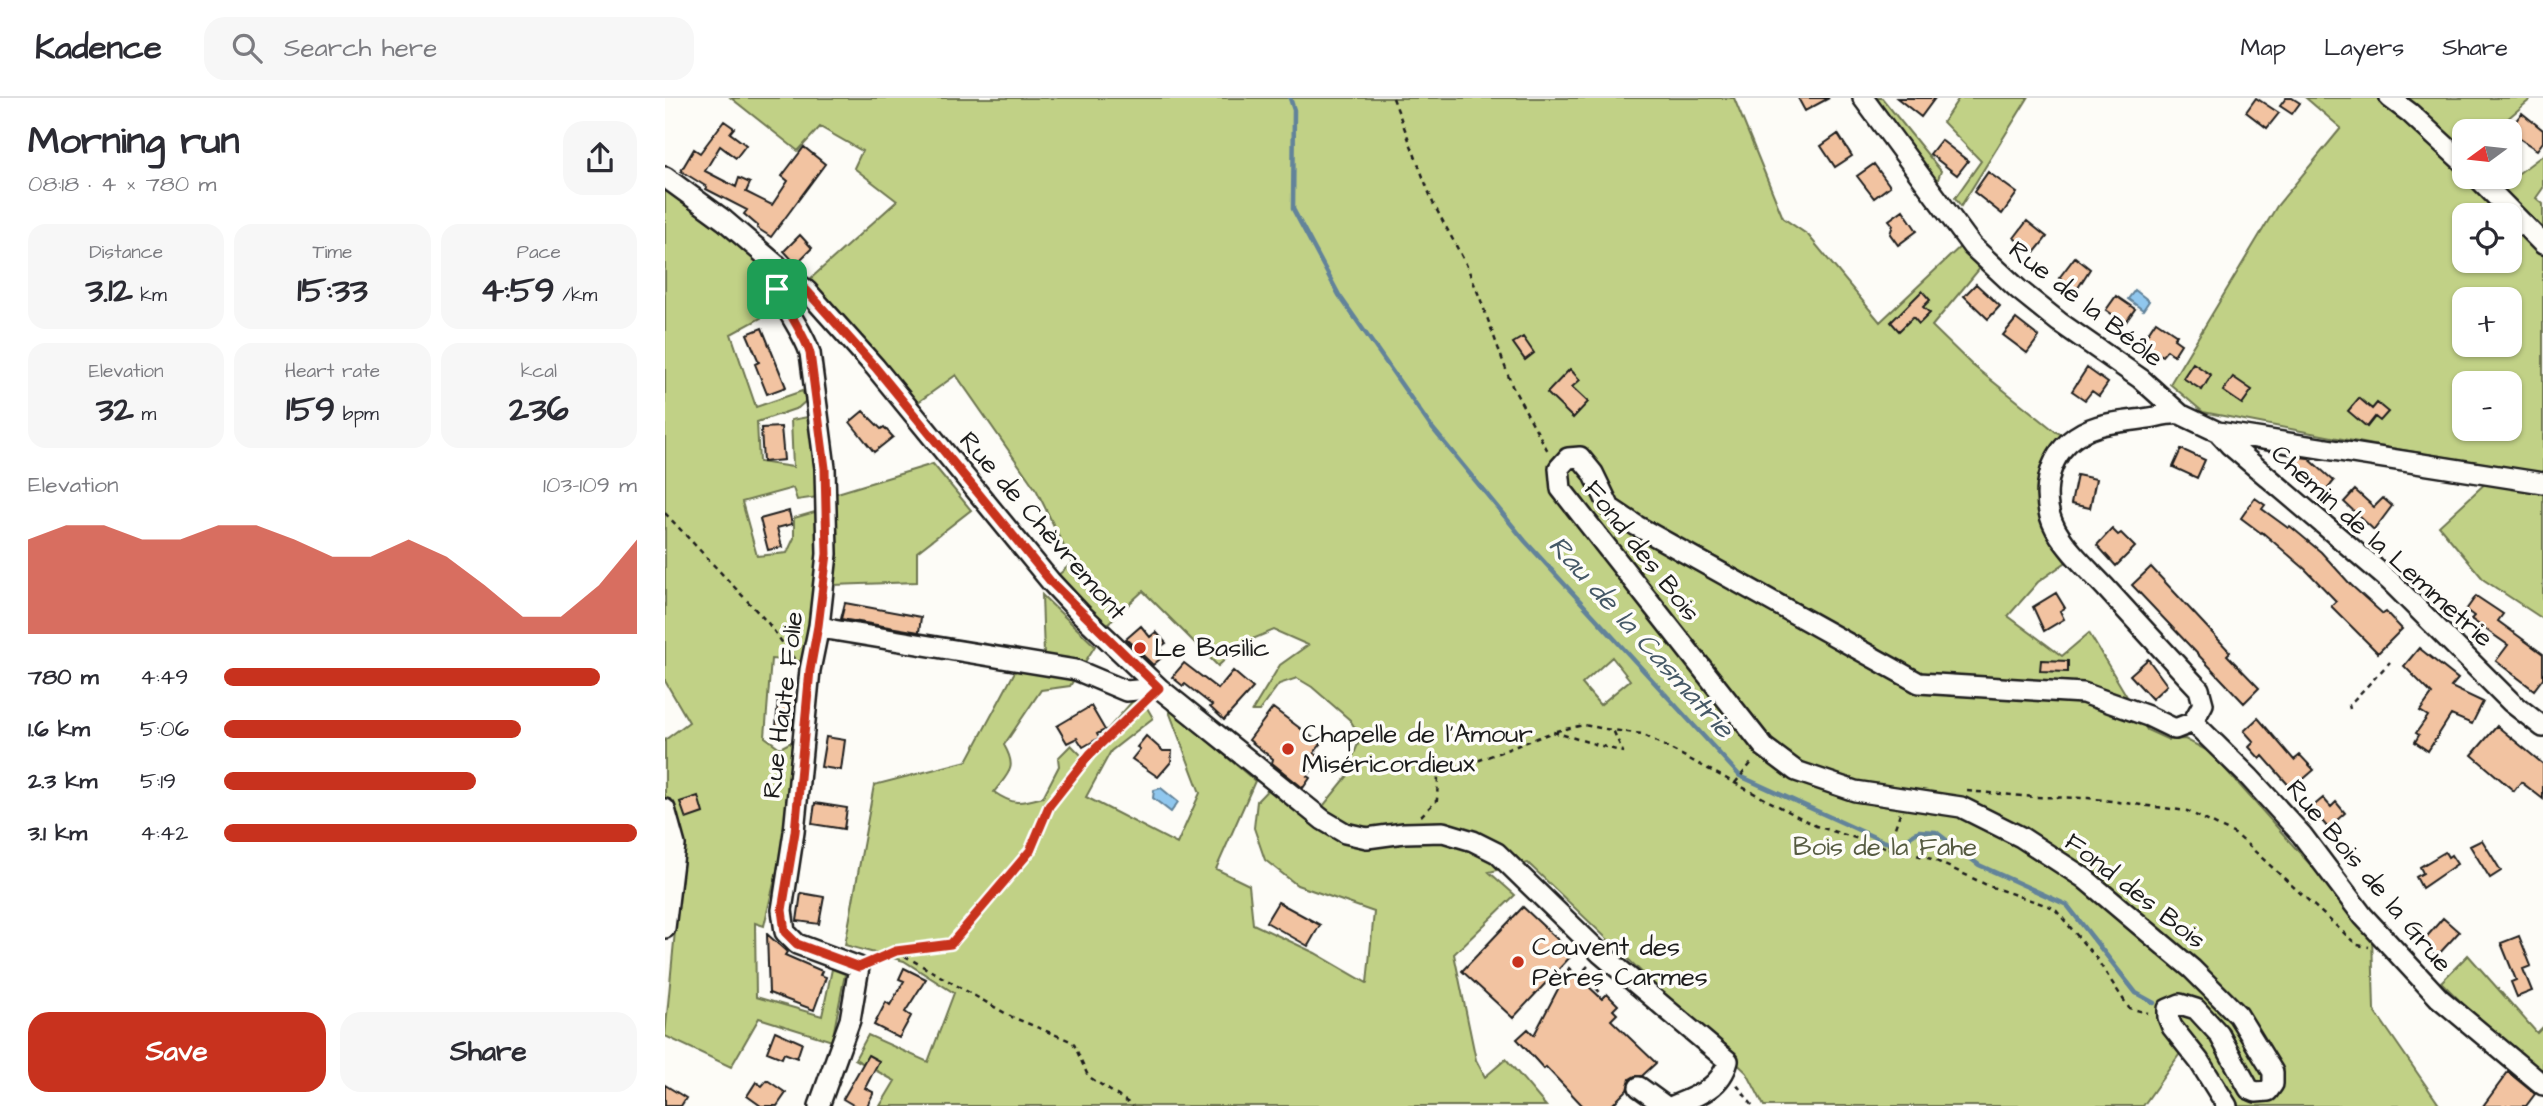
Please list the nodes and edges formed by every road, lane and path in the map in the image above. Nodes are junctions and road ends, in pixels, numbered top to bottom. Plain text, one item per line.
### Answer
1 (1393, 98) edge
2 (1863, 98) edge
3 (2391, 98) edge
4 (2452, 152) edge
5 (665, 177) edge
6 (2489, 189) edge
7 (2543, 244) edge
8 (777, 265) junction
9 (2180, 414) junction
10 (2218, 432) junction
11 (1559, 468) junction
12 (2543, 482) edge
13 (665, 513) edge
14 (818, 626) junction
15 (2391, 662) dead end
16 (810, 670) junction
17 (1159, 688) junction
18 (2350, 709) dead end
19 (2193, 722) junction
20 (2543, 727) edge
21 (1613, 730) junction
22 (1553, 732) junction
23 (1764, 747) junction
24 (1735, 783) junction
25 (1955, 789) dead end
26 (1905, 800) junction
27 (665, 809) edge
28 (1404, 833) junction
29 (1888, 847) junction
30 (665, 928) edge
31 (2340, 929) dead end
32 (896, 951) junction
33 (859, 967) junction
34 (1582, 972) dead end
35 (1604, 997) dead end
36 (2148, 1013) dead end
37 (1725, 1072) junction
38 (2543, 1085) edge
39 (1639, 1087) dead end
40 (819, 1106) edge
41 (1133, 1106) edge
42 (1665, 1106) edge
43 (1674, 1106) edge
44 (1753, 1106) edge
45 (2227, 1106) edge

1 - 11 path
2 - 9 street, Rue de la Béôle
3 - 4 street
5 - 8 street, Rue de Chèvremont
6 - 7 street
8 - 14 street, Rue Haute Folie
8 - 17 street, Rue de Chèvremont
9 - 10 street, Rue de la Béôle
9 - 19 street
10 - 12 street
10 - 20 street, Chemin de la Lemmetrie
11 - 19 street, Fond des Bois
11 - 23 street, Fond des Bois
13 - 16 path
14 - 16 street, Rue Haute Folie
14 - 17 street
15 - 18 path
16 - 33 street, Rue Haute Folie
17 - 28 street, Rue de Chèvremont
17 - 32 path
19 - 38 street, Rue Bois de la Grue
21 - 22 path
21 - 22 path
21 - 24 path
22 - 28 path
23 - 24 path
23 - 26 street, Fond des Bois
24 - 29 path
25 - 31 path
26 - 29 path
26 - 45 street, Fond des Bois
27 - 30 street
28 - 37 street, Rue de Chèvremont
29 - 36 path
32 - 33 path
32 - 41 path
33 - 40 street
34 - 35 path
37 - 43 street
37 - 44 path
39 - 42 street

